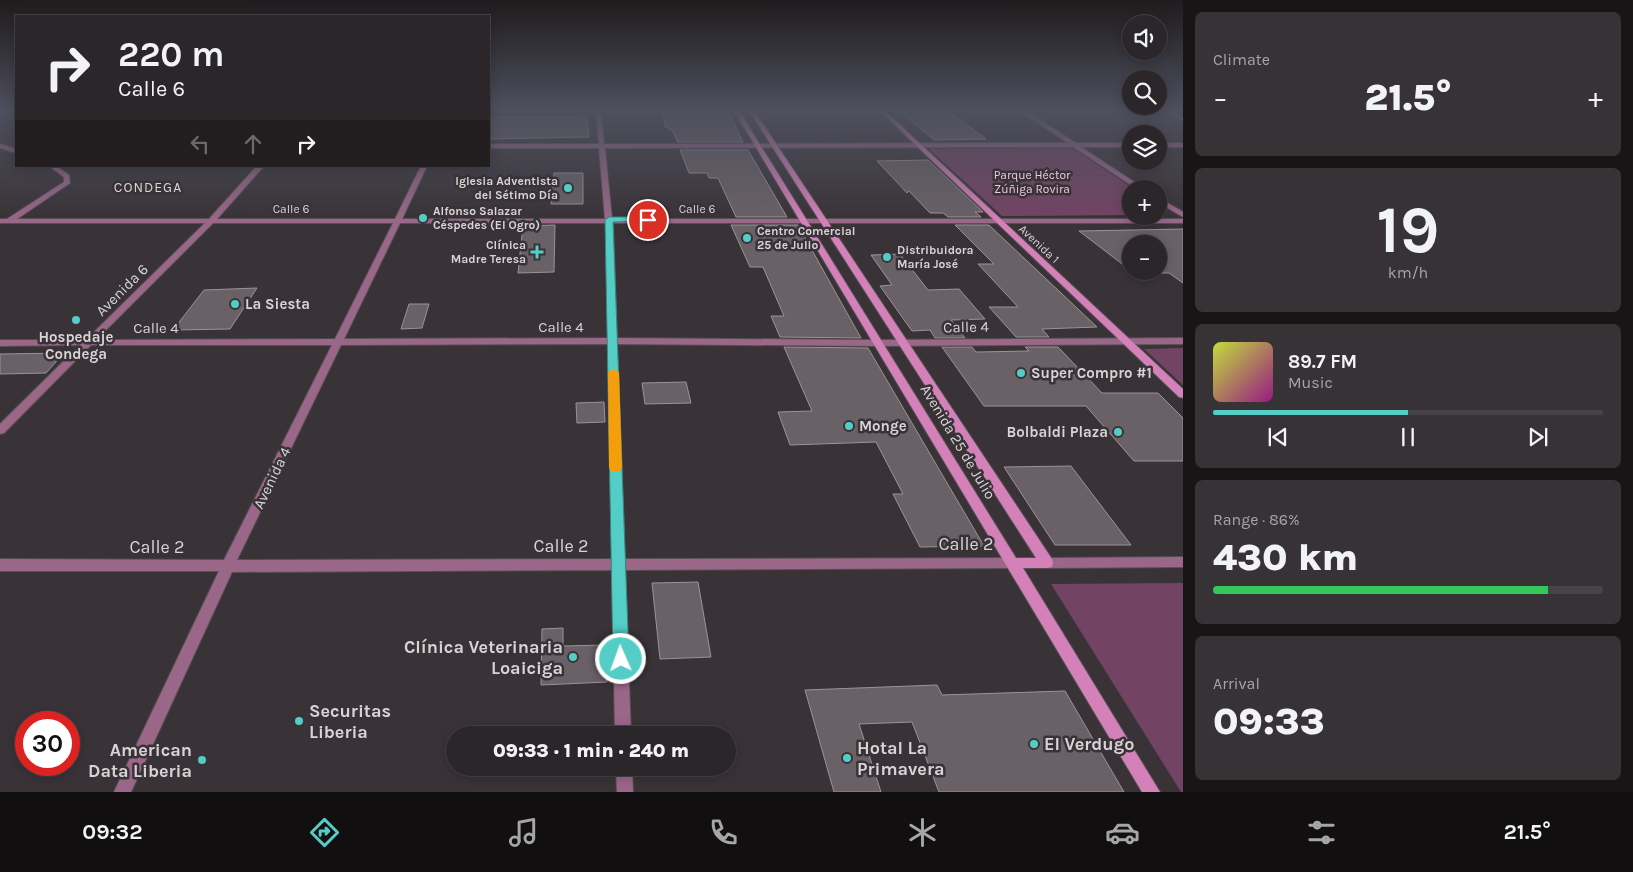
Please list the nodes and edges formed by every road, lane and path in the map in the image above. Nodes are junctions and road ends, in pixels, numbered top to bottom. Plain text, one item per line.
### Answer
1 (0, 146) edge
2 (490, 146) edge
3 (602, 146) junction
4 (608, 146) edge
5 (758, 146) edge
6 (775, 146) edge
7 (912, 146) edge
8 (918, 146) junction
9 (924, 146) edge
10 (1076, 146) edge
11 (15, 151) edge
12 (54, 167) edge
13 (260, 167) edge
14 (424, 167) edge
15 (1128, 180) edge
16 (1167, 205) edge
17 (1183, 215) edge
18 (211, 220) junction
19 (398, 220) junction
20 (609, 220) junction
21 (802, 220) junction
22 (823, 220) junction
23 (997, 220) junction
24 (0, 221) edge
25 (9, 221) junction
26 (1183, 221) edge
27 (0, 226) edge
28 (1183, 340) edge
29 (612, 341) junction
30 (1125, 341) junction
31 (0, 342) edge
32 (90, 342) junction
33 (338, 342) junction
34 (877, 343) junction
35 (904, 343) junction
36 (1183, 395) edge
37 (0, 430) edge
38 (1183, 562) edge
39 (1012, 563) junction
40 (1047, 563) junction
41 (0, 565) edge
42 (618, 565) junction
43 (228, 566) junction
44 (623, 726) edge
45 (624, 776) edge
46 (122, 792) edge
47 (625, 792) edge
48 (1152, 792) edge

1 - 11 street
2 - 3 street
3 - 4 street
3 - 20 street
5 - 21 street, Avenida 25 de Julio
6 - 22 street, Avenida 25 de Julio
7 - 8 street
8 - 9 street
8 - 23 street, Avenida 1
10 - 15 street
12 - 25 street
13 - 18 street, Avenida 6
14 - 19 street, Avenida 4
16 - 17 street
18 - 19 street, Calle 6
18 - 25 street, Calle 6
18 - 32 street, Avenida 6
19 - 20 street, Calle 6
19 - 33 street, Avenida 4
20 - 21 street, Calle 6
20 - 29 street
21 - 22 street, Calle 6
21 - 34 street, Avenida 25 de Julio
22 - 23 street, Calle 6
22 - 35 street, Avenida 25 de Julio
23 - 26 street, Calle 6
23 - 30 street, Avenida 1
24 - 25 street, Calle 6
25 - 27 street
28 - 30 street, Calle 4
29 - 33 street, Calle 4
29 - 34 street, Calle 4
29 - 42 street
30 - 35 street, Calle 4
30 - 36 street, Avenida 1
31 - 32 street, Calle 4
32 - 33 street, Calle 4
32 - 37 street, Avenida 6
33 - 43 street, Avenida 4
34 - 35 street, Calle 4
34 - 39 street, Avenida 25 de Julio
35 - 40 street, Avenida 25 de Julio
38 - 40 street, Calle 2
39 - 40 street, Calle 2
39 - 42 street, Calle 2
39 - 48 street, Avenida 25 de Julio
41 - 43 street, Calle 2
42 - 43 street, Calle 2
42 - 44 street
43 - 46 street, Avenida 4
45 - 47 street

